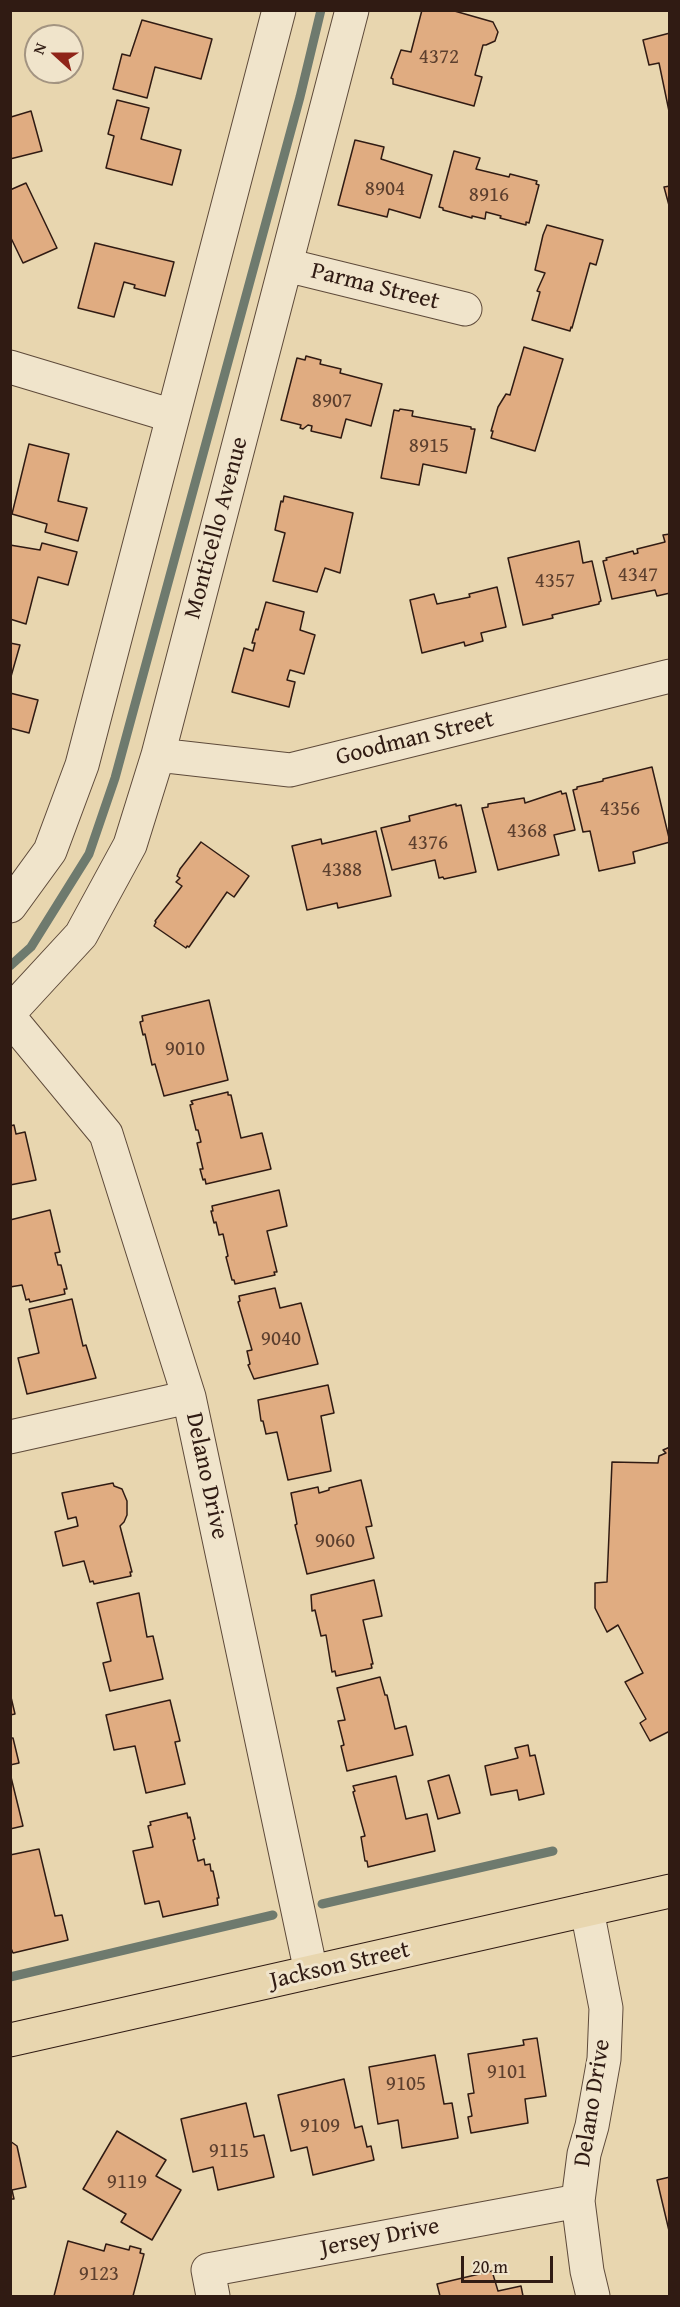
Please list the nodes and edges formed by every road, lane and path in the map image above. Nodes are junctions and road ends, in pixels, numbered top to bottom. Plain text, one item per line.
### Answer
1 (279, 10) edge
2 (352, 10) edge
3 (286, 265) junction
4 (465, 309) dead end
5 (10, 367) edge
6 (173, 416) junction
7 (669, 676) edge
8 (158, 755) junction
9 (10, 906) edge
10 (10, 1012) edge
11 (10, 1018) edge
12 (189, 1397) junction
13 (10, 1437) edge
14 (669, 1891) edge
15 (587, 1910) junction
16 (311, 1972) junction
17 (10, 2040) edge
18 (578, 2201) junction
19 (213, 2296) edge
20 (593, 2296) edge

1 - 6 street
2 - 3 street, Monticello Avenue
3 - 4 street, Parma Street
3 - 8 street, Monticello Avenue
5 - 6 street
6 - 9 street
7 - 8 street, Goodman Street
8 - 10 street, Monticello Avenue
11 - 12 street, Delano Drive
12 - 13 street
12 - 16 street, Delano Drive
14 - 15 main road, Jackson Street
15 - 16 main road, Jackson Street
15 - 18 street, Delano Drive
16 - 17 main road, Jackson Street
18 - 19 street, Jersey Drive
18 - 20 street, Delano Drive

